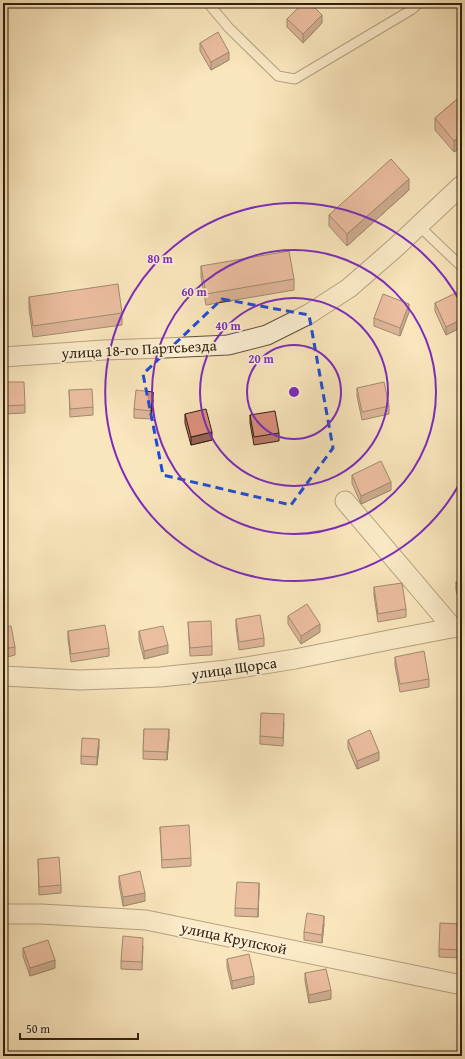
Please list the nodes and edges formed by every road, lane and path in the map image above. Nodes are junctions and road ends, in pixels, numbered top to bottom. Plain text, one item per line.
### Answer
1 (208, 3) edge
2 (420, 3) edge
3 (462, 185) edge
4 (419, 226) junction
5 (462, 267) edge
6 (3, 357) edge
7 (345, 501) dead end
8 (458, 627) edge
9 (3, 676) edge
10 (3, 914) edge
11 (462, 985) edge

1 - 2 lane
3 - 4 street, улица 18-го Партсьезда
4 - 5 lane
4 - 6 street, улица 18-го Партсьезда
7 - 8 street
8 - 9 street, улица Щорса
10 - 11 street, улица Крупской

